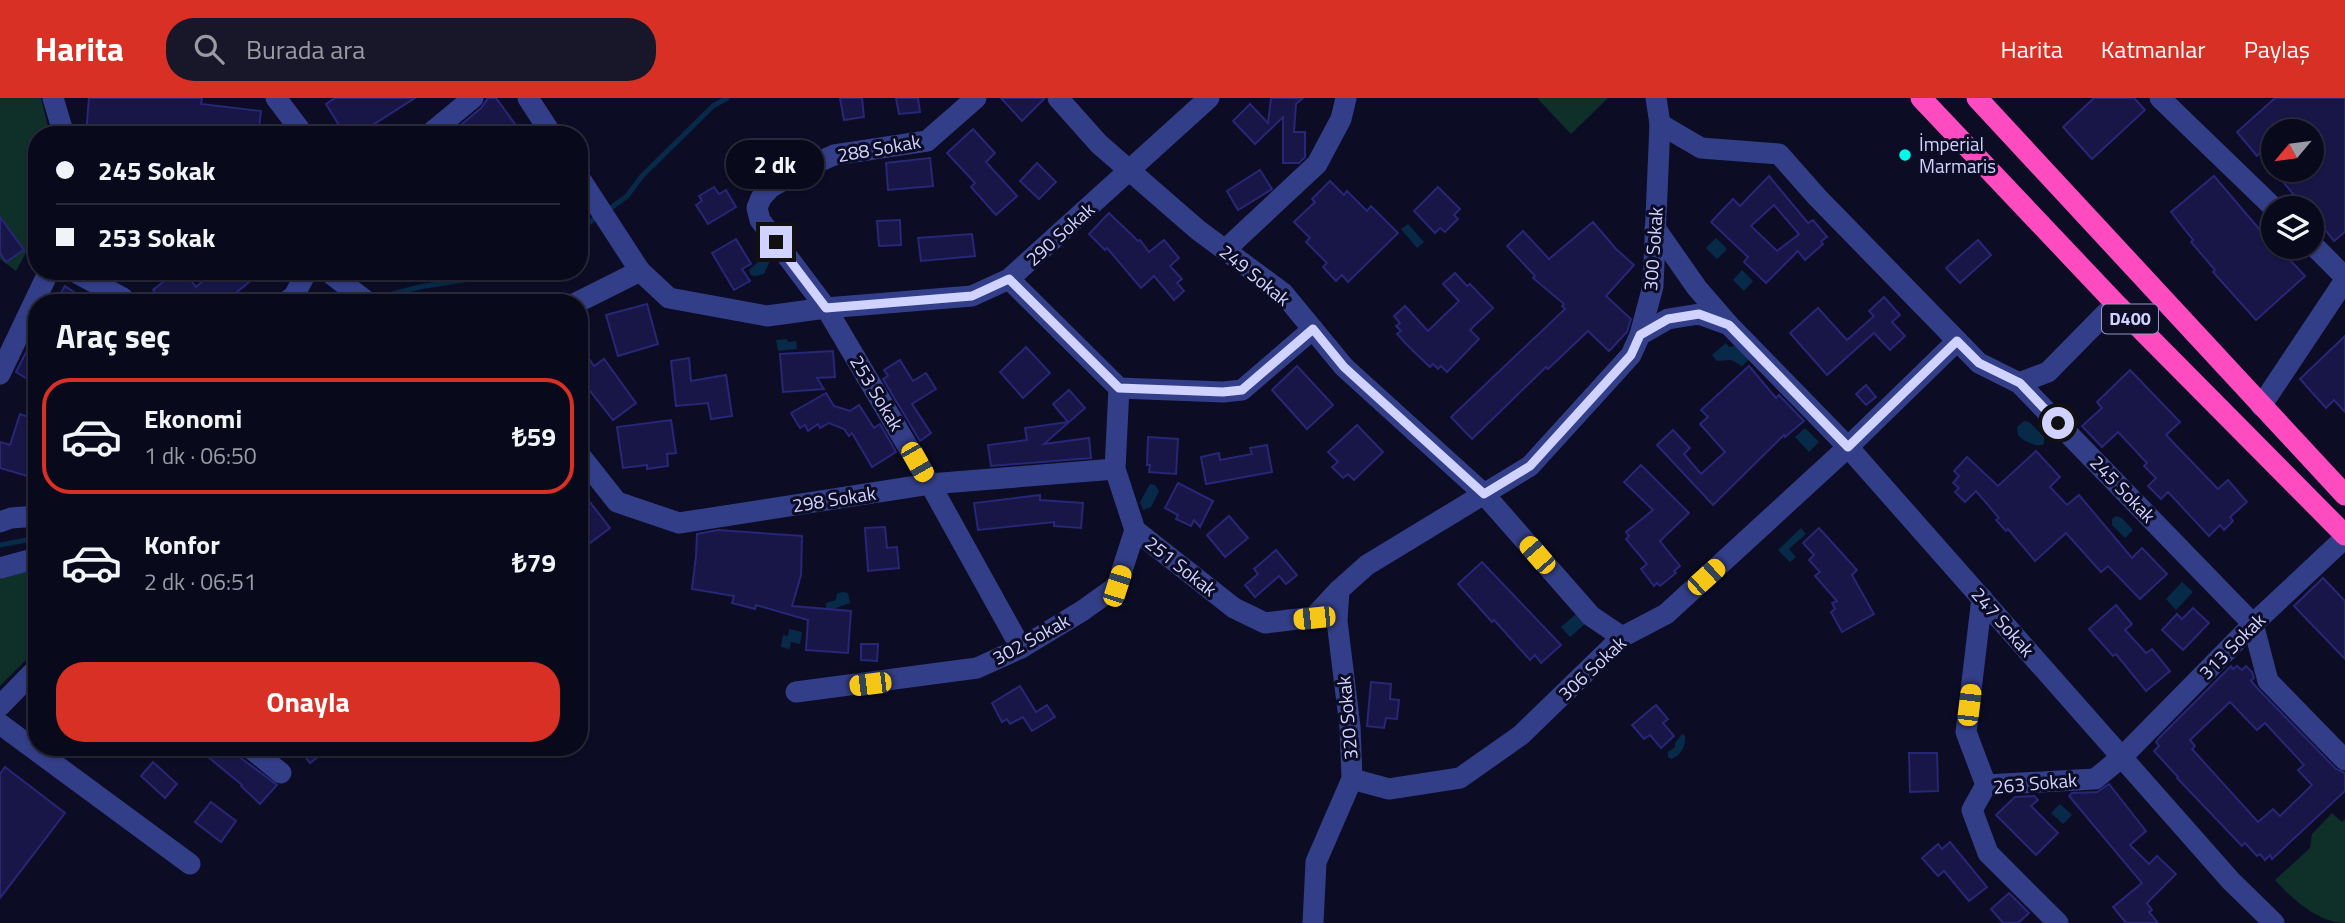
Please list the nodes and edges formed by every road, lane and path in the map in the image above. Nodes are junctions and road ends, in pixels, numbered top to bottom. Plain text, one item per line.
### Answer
1 (53, 98) edge
2 (276, 98) edge
3 (473, 98) edge
4 (528, 98) edge
5 (976, 98) edge
6 (1058, 98) edge
7 (1209, 98) edge
8 (1346, 98) edge
9 (1656, 98) edge
10 (1921, 98) edge
11 (1977, 98) edge
12 (2160, 98) edge
13 (1660, 124) junction
14 (61, 126) edge
15 (293, 126) edge
16 (439, 126) edge
17 (546, 126) edge
18 (1130, 171) junction
19 (588, 191) edge
20 (2262, 196) edge
21 (760, 220) joint
22 (1656, 228) junction
23 (1225, 250) junction
24 (2324, 256) edge
25 (640, 271) junction
26 (2345, 278) edge
27 (1009, 279) junction
28 (90, 280) edge
29 (338, 280) edge
30 (116, 294) edge
31 (356, 294) edge
32 (588, 297) edge
33 (826, 308) junction
34 (2106, 313) dead end
35 (28, 315) edge
36 (1729, 325) junction
37 (1313, 329) junction
38 (1640, 335) junction
39 (1957, 341) junction
40 (0, 374) edge
41 (2020, 383) junction
42 (1119, 388) junction
43 (2261, 406) junction
44 (1848, 447) junction
45 (588, 465) edge
46 (1115, 469) junction
47 (930, 484) junction
48 (1484, 494) junction
49 (2345, 495) edge
50 (0, 504) edge
51 (28, 514) edge
52 (28, 517) edge
53 (0, 522) edge
54 (1135, 530) junction
55 (2345, 536) edge
56 (28, 560) edge
57 (0, 568) edge
58 (1339, 590) junction
59 (1982, 598) junction
60 (2253, 624) junction
61 (1622, 636) junction
62 (1021, 648) junction
63 (28, 677) edge
64 (796, 692) dead end
65 (0, 706) edge
66 (0, 724) edge
67 (28, 745) edge
68 (43, 756) edge
69 (260, 756) edge
70 (2122, 757) junction
71 (2345, 760) edge
72 (281, 773) dead end
73 (1352, 779) junction
74 (1986, 785) junction
75 (190, 864) dead end
76 (1313, 923) edge
77 (2058, 923) edge
78 (2274, 923) edge

1 - 14 street
2 - 15 street
3 - 16 street
4 - 17 street
5 - 21 street, 288 Sokak
6 - 18 street, 249 Sokak
7 - 18 street, 290 Sokak
8 - 23 street
9 - 13 street, 300 Sokak
10 - 55 highway, D400
11 - 43 highway, D400
12 - 20 street
13 - 22 street, 300 Sokak
13 - 39 street, 245 Sokak
18 - 23 street, 249 Sokak
18 - 27 street, 290 Sokak
19 - 25 street, 290 Sokak
21 - 33 street, 253 Sokak
22 - 36 street, 247 Sokak
22 - 38 street, 300 Sokak
23 - 37 street, 249 Sokak
24 - 26 street
25 - 32 street
25 - 33 street, 290 Sokak
26 - 43 street
27 - 33 street, 290 Sokak
27 - 42 street
28 - 30 street
29 - 31 street
33 - 47 street, 253 Sokak
34 - 41 street
35 - 40 street
36 - 38 street, 247 Sokak
36 - 44 street, 247 Sokak
37 - 42 street
37 - 48 street, 249 Sokak
38 - 48 street, 300 Sokak
39 - 41 street, 245 Sokak
39 - 44 street, 306 Sokak
41 - 60 street, 245 Sokak
42 - 46 street, 251 Sokak
43 - 49 highway, D400
44 - 59 street, 247 Sokak
44 - 61 street, 306 Sokak
45 - 47 street, 298 Sokak
46 - 47 street, 298 Sokak
46 - 54 street, 251 Sokak
47 - 62 street, 253 Sokak
48 - 58 street, 300 Sokak
48 - 61 street, 249 Sokak
50 - 51 street
52 - 53 street
54 - 58 street, 251 Sokak
54 - 62 street, 302 Sokak
55 - 60 street, 313 Sokak
56 - 57 street
58 - 73 street, 320 Sokak
59 - 70 street, 247 Sokak
59 - 74 street
60 - 70 street, 313 Sokak
60 - 71 street, 245 Sokak
61 - 73 street, 306 Sokak
62 - 64 street, 302 Sokak
63 - 65 street
66 - 67 street
68 - 75 street
69 - 72 street
70 - 74 street, 263 Sokak
70 - 78 street, 247 Sokak
73 - 76 street, 320 Sokak
74 - 77 street, 263 Sokak

